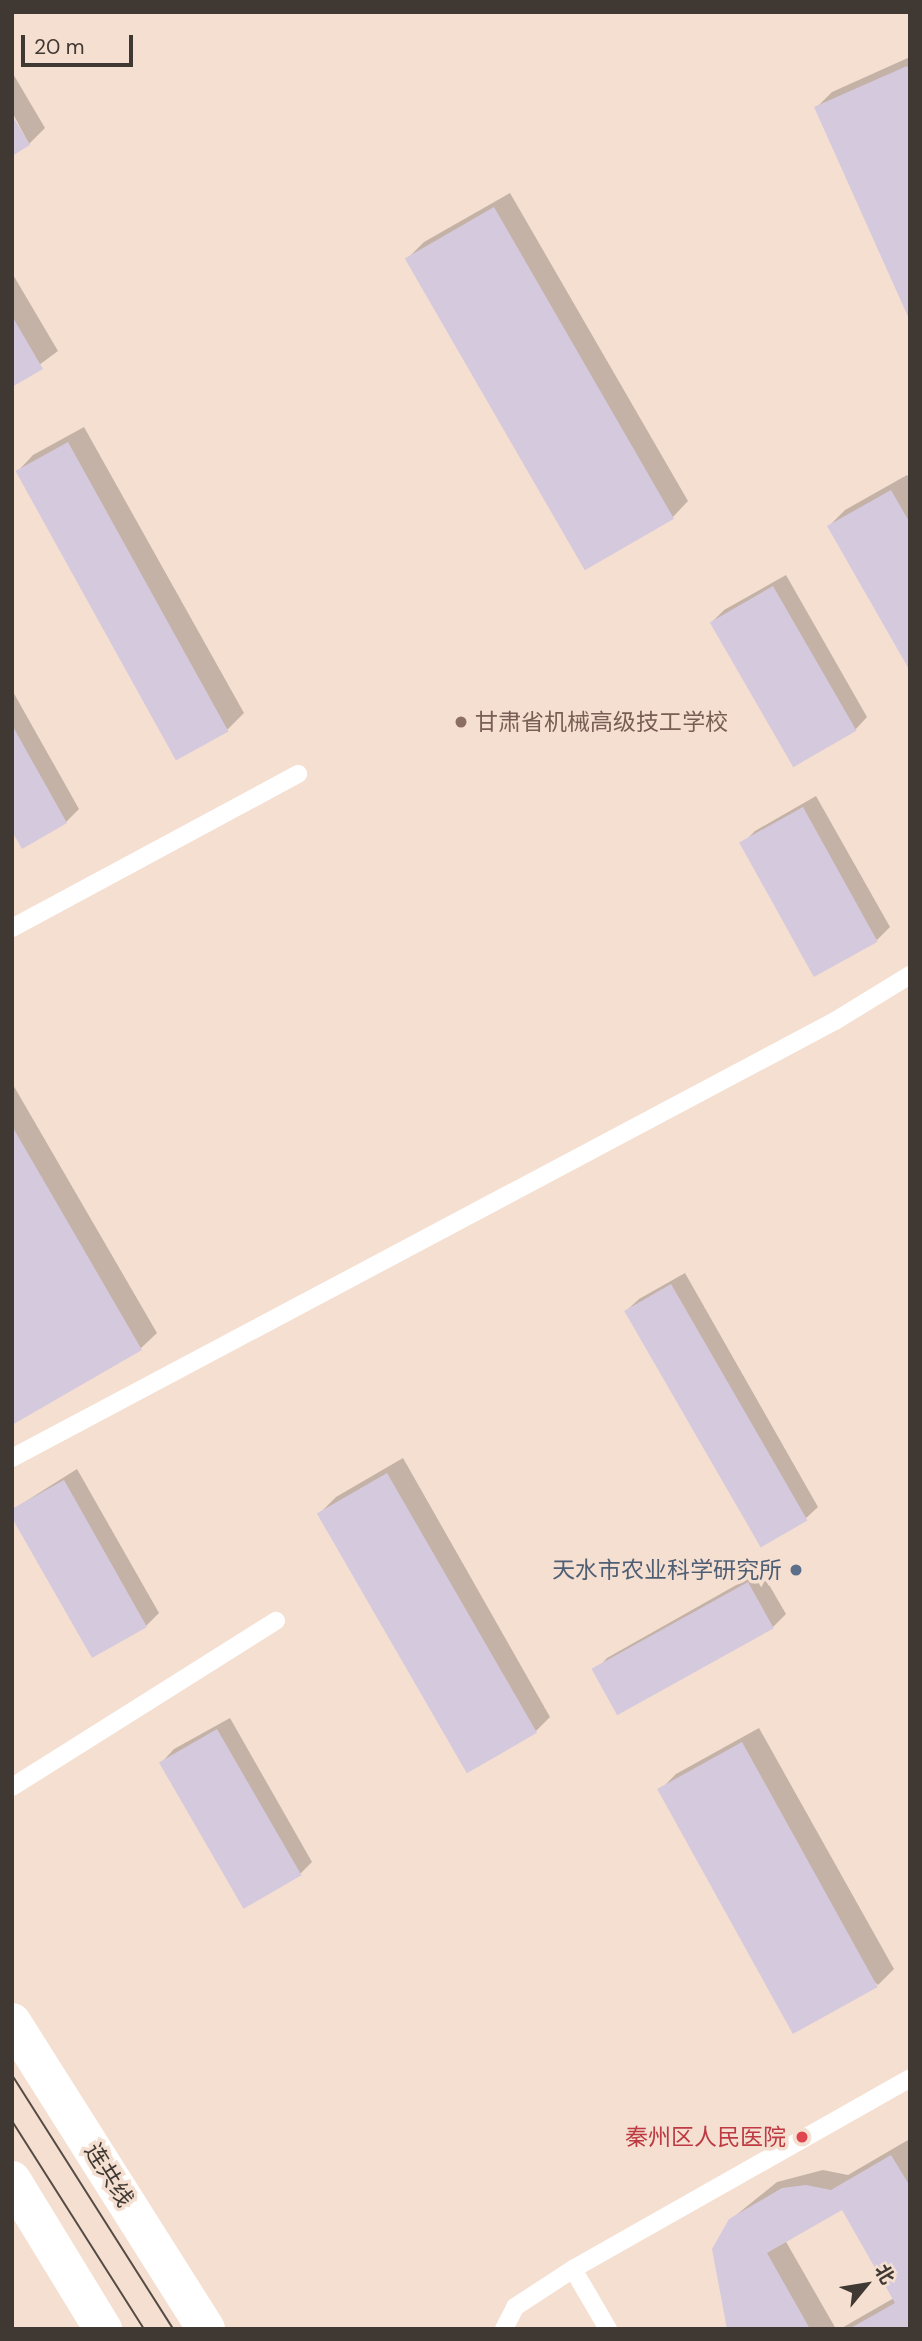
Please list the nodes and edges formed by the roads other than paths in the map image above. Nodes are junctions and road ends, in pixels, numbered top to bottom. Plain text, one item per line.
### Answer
1 (298, 774) dead end
2 (12, 928) edge
3 (910, 975) edge
4 (12, 1458) edge
5 (276, 1621) dead end
6 (12, 1787) edge
7 (12, 2022) edge
8 (910, 2078) edge
9 (12, 2180) edge
10 (573, 2269) junction
11 (103, 2329) edge
12 (206, 2329) edge
13 (504, 2329) edge
14 (608, 2329) edge

1 - 2 lane
3 - 4 lane
5 - 6 lane
7 - 12 highway, 连共线
8 - 10 lane
9 - 11 highway
10 - 13 lane
10 - 14 lane

